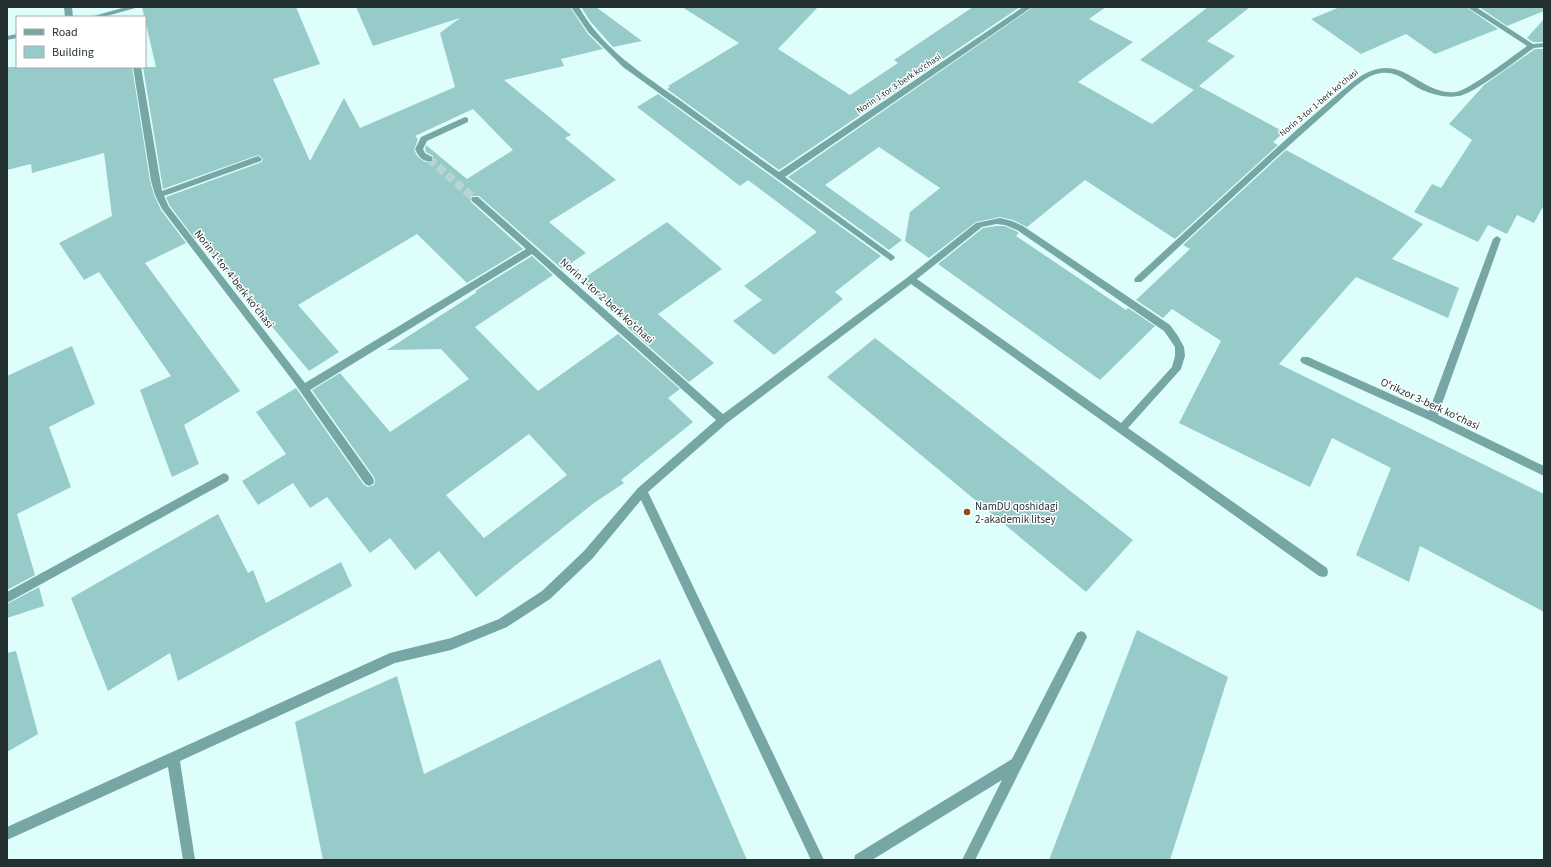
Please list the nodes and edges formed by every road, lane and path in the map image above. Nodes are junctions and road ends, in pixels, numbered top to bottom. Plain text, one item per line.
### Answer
1 (575, 7) edge
2 (1028, 7) edge
3 (1471, 7) edge
4 (131, 8) edge
5 (98, 16) edge
6 (1544, 45) edge
7 (1532, 46) junction
8 (137, 68) edge
9 (465, 120) dead end
10 (258, 158) dead end
11 (429, 159) tunnel mouth
12 (780, 176) junction
13 (159, 195) junction
14 (475, 199) tunnel mouth
15 (1497, 240) dead end
16 (532, 250) junction
17 (891, 258) dead end
18 (911, 279) junction
19 (1138, 280) dead end
20 (1305, 360) dead end
21 (304, 389) junction
22 (1432, 417) junction
23 (723, 420) junction
24 (1121, 428) junction
25 (1544, 471) edge
26 (224, 478) dead end
27 (369, 481) dead end
28 (642, 492) junction
29 (1324, 572) dead end
30 (7, 598) edge
31 (1081, 637) dead end
32 (173, 758) junction
33 (1017, 763) junction
34 (7, 834) edge
35 (189, 860) edge
36 (818, 860) edge
37 (860, 860) edge
38 (968, 860) edge

1 - 12 street
2 - 12 street, Norin 1-tor 3-berk koʻchasi
3 - 7 street
4 - 5 street
6 - 7 street, Norin 3-tor 1-berk koʻchasi
7 - 19 street, Norin 3-tor 1-berk koʻchasi
8 - 13 street, Norin 1-tor 4-berk koʻchasi
9 - 11 street
10 - 13 street
12 - 17 street
13 - 21 street, Norin 1-tor 4-berk koʻchasi
14 - 16 street, Norin 1-tor 2-berk koʻchasi
15 - 22 street
16 - 21 street
16 - 23 street, Norin 1-tor 2-berk koʻchasi
18 - 23 street
18 - 24 street
18 - 24 street
20 - 22 street, Oʻrikzor 3-berk koʻchasi
21 - 27 street, Norin 1-tor 4-berk koʻchasi
22 - 25 street, Oʻrikzor 3-berk koʻchasi
23 - 28 street
24 - 29 street
26 - 30 street
28 - 32 street
28 - 36 street
31 - 33 street
32 - 34 street
32 - 35 street
33 - 37 street
33 - 38 street

